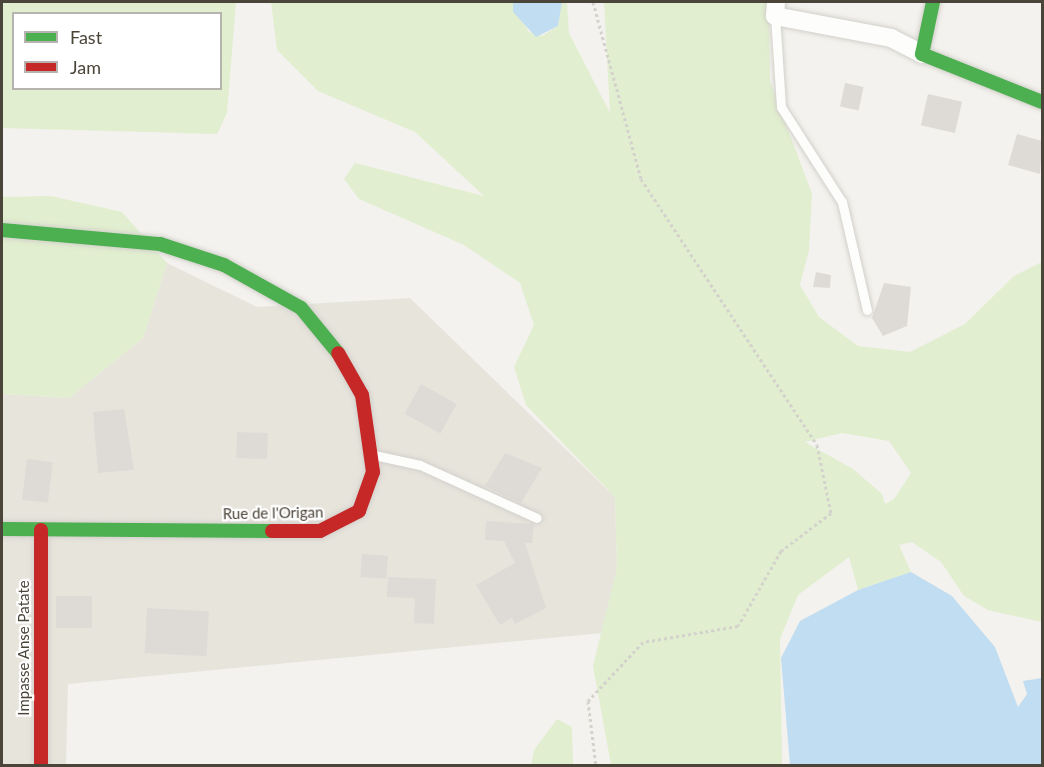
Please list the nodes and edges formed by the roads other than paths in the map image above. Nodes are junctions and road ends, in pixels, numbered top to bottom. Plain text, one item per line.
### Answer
1 (933, 2) edge
2 (776, 9) edge
3 (922, 54) junction
4 (1042, 102) edge
5 (2, 230) edge
6 (867, 310) dead end
7 (372, 454) junction
8 (537, 518) dead end
9 (2, 529) edge
10 (41, 530) junction
11 (40, 765) edge

1 - 3 street
2 - 3 street
2 - 6 lane
3 - 4 street
5 - 7 street, Rue de l'Origan
7 - 8 lane
7 - 10 street, Rue de l'Origan
9 - 10 street, Rue de l'Origan
10 - 11 street, Impasse Anse Patate

